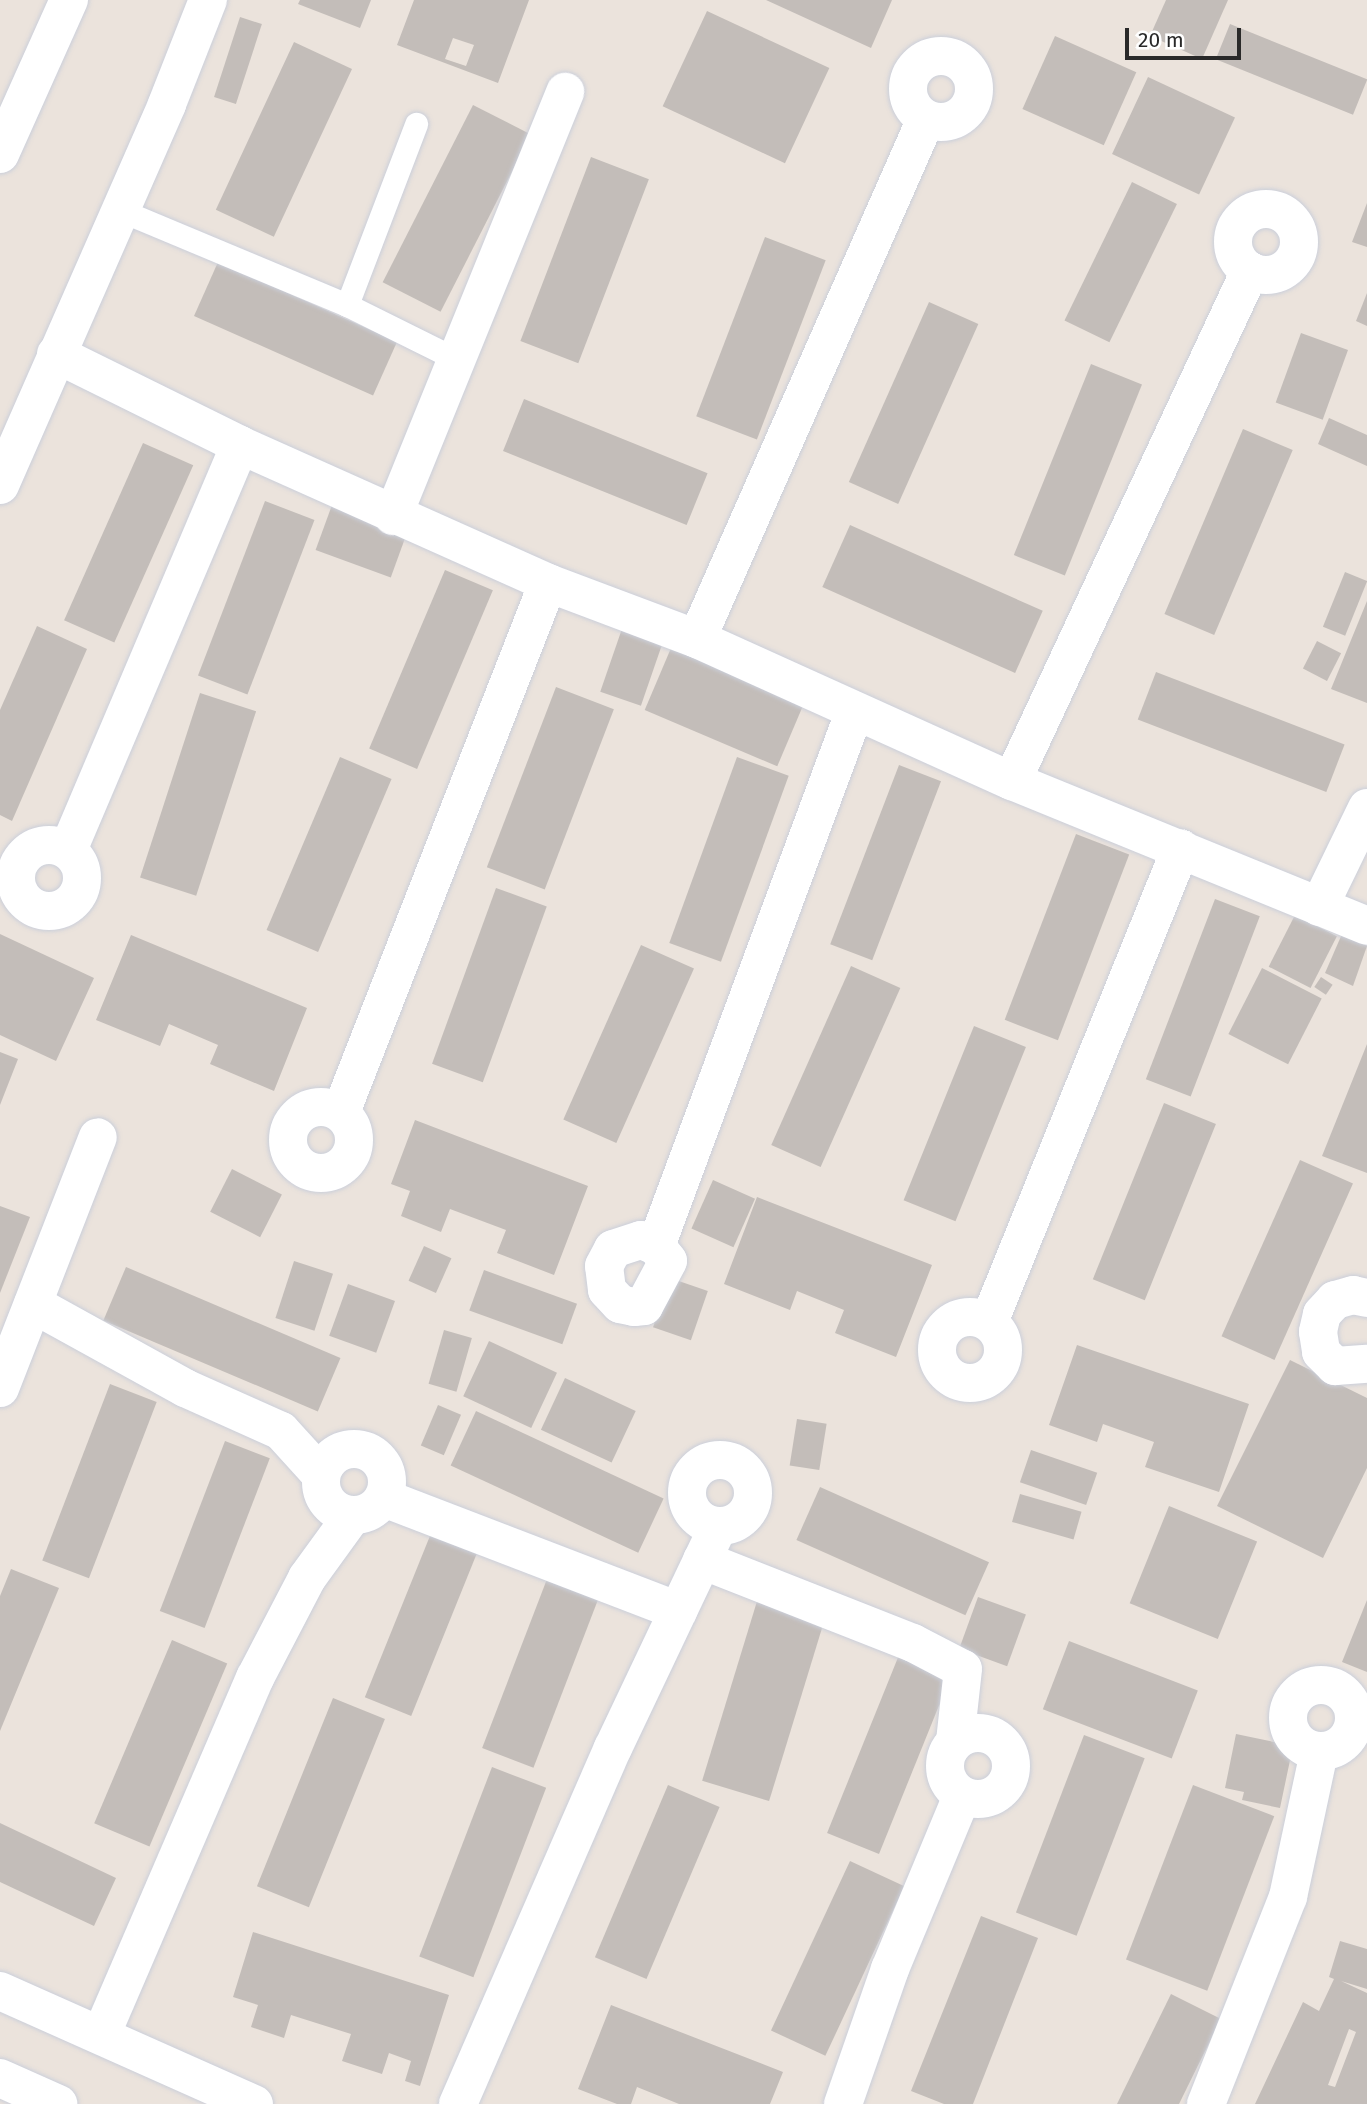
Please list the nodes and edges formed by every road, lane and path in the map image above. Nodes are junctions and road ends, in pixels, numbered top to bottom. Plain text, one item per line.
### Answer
1 (208, 0) edge
2 (63, 2) edge
3 (565, 92) dead end
4 (926, 119) dead end
5 (416, 124) dead end
6 (0, 154) edge
7 (120, 210) junction
8 (1250, 271) dead end
9 (347, 305) junction
10 (56, 354) junction
11 (456, 359) junction
12 (240, 445) junction
13 (0, 485) edge
14 (393, 516) junction
15 (548, 583) junction
16 (697, 639) junction
17 (854, 713) junction
18 (1012, 781) junction
19 (1367, 808) edge
20 (1181, 848) junction
21 (68, 850) dead end
22 (1319, 907) junction
23 (1367, 926) edge
24 (341, 1112) dead end
25 (98, 1137) dead end
26 (656, 1246) dead end
27 (1367, 1298) edge
28 (33, 1304) junction
29 (989, 1322) dead end
30 (1367, 1364) edge
31 (0, 1388) edge
32 (321, 1475) junction
33 (368, 1507) junction
34 (678, 1611) junction
35 (955, 1741) junction
36 (1319, 1752) dead end
37 (962, 1796) junction
38 (0, 1991) edge
39 (102, 2033) junction
40 (0, 2078) edge
41 (58, 2104) edge
42 (254, 2104) edge
43 (458, 2104) edge
44 (842, 2104) edge
45 (1206, 2104) edge

1 - 7 street
2 - 6 street
3 - 11 street
4 - 16 street
5 - 9 lane
7 - 9 lane
7 - 10 street
8 - 18 street
9 - 11 lane
10 - 12 street
10 - 13 street
11 - 14 street
12 - 14 street
12 - 21 street
14 - 15 street
15 - 16 street
15 - 24 street
16 - 17 street
17 - 18 street
17 - 26 street
18 - 20 street
19 - 22 street
20 - 22 street
20 - 29 street
22 - 23 street
25 - 28 street
27 - 30 street
28 - 31 street
28 - 32 street
32 - 33 street
32 - 33 street
33 - 34 street
33 - 39 street
34 - 35 street
34 - 43 street
35 - 37 street
35 - 37 street
36 - 45 street
37 - 44 street
38 - 39 street
39 - 42 street
40 - 41 street

